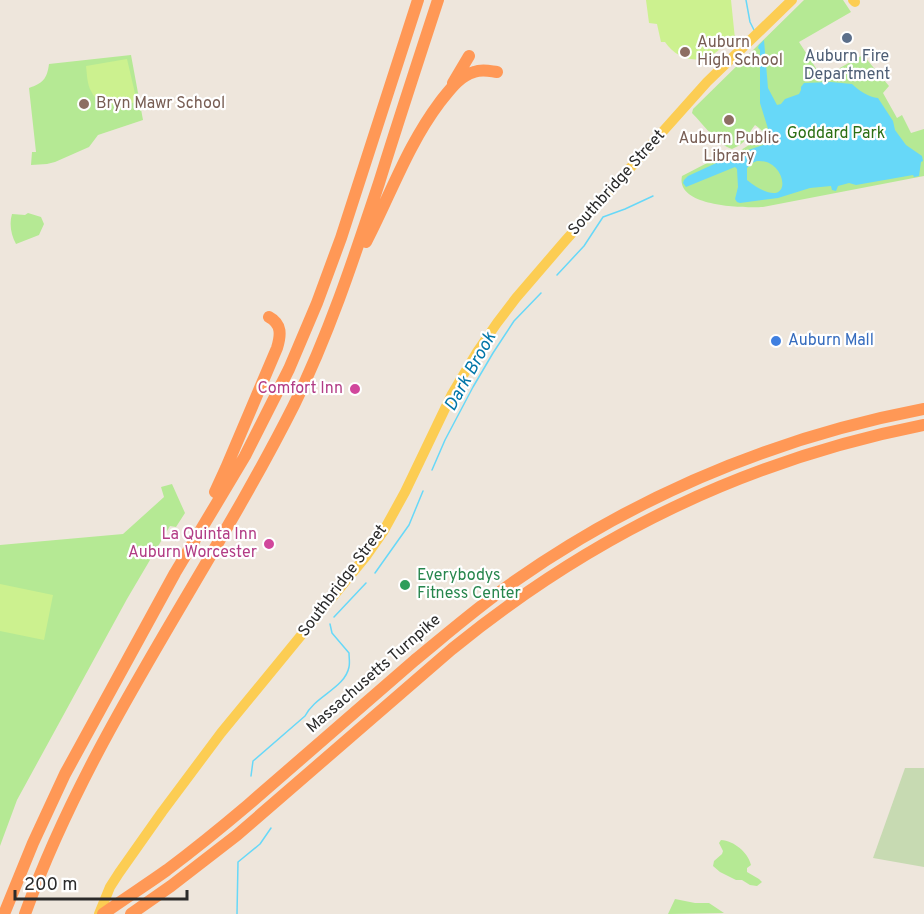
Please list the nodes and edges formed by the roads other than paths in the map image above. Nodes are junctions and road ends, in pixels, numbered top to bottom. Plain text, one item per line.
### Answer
1 (418, 0) edge
2 (438, 0) edge
3 (792, 0) edge
4 (469, 56) dead end
5 (497, 72) dead end
6 (448, 92) junction
7 (349, 275) junction
8 (269, 316) dead end
9 (924, 409) edge
10 (924, 425) edge
11 (176, 573) junction
12 (136, 911) edge
13 (4, 914) edge
14 (24, 914) edge
15 (101, 914) edge

1 - 11 highway
2 - 7 highway
3 - 15 main road, Southbridge Street
4 - 6 highway
5 - 6 highway
6 - 7 highway
7 - 14 highway
8 - 11 highway
9 - 15 highway, Massachusetts Turnpike
10 - 12 highway, Massachusetts Turnpike
11 - 13 highway

